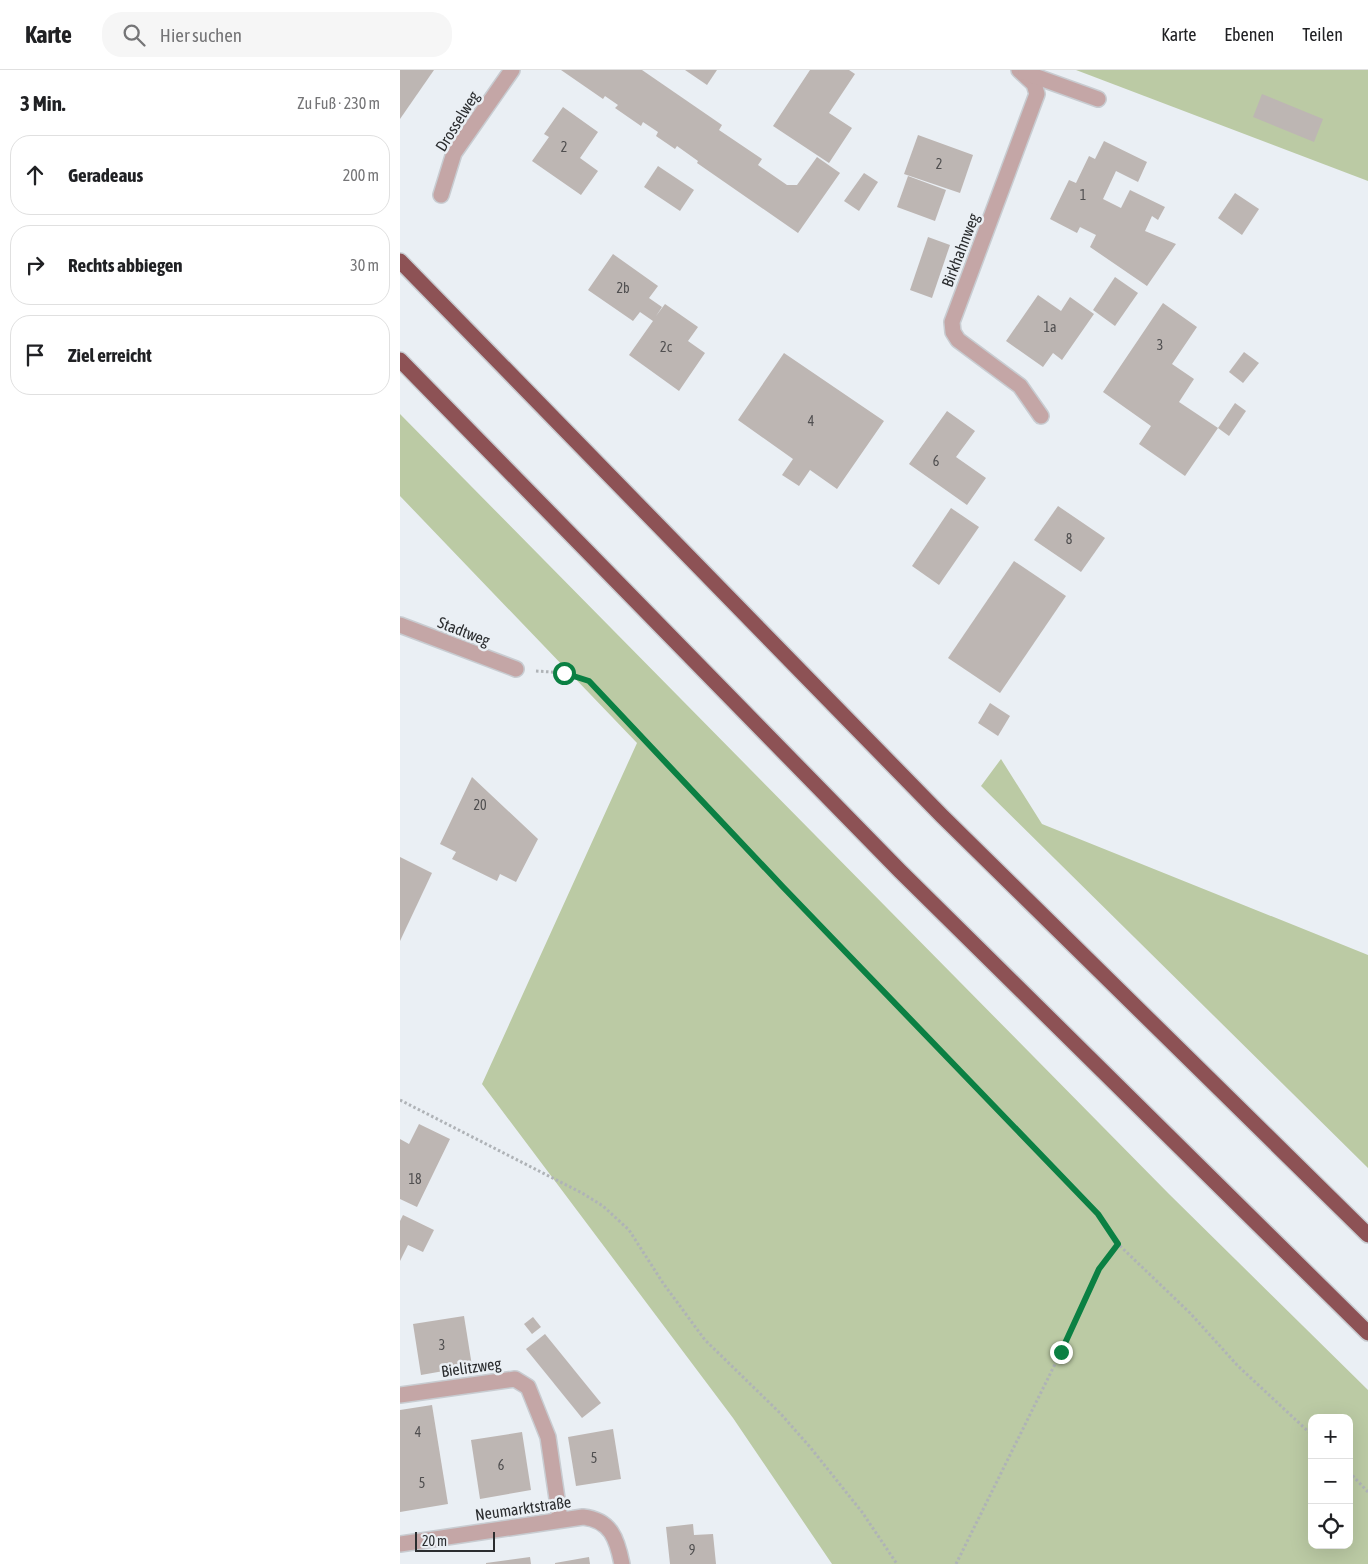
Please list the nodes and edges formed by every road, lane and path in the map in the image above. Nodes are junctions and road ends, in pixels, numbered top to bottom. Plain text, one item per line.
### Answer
1 (512, 70) edge
2 (1020, 70) edge
3 (1098, 99) dead end
4 (442, 195) dead end
5 (400, 261) edge
6 (400, 360) edge
7 (1041, 416) dead end
8 (400, 625) edge
9 (516, 668) joint
10 (400, 1100) edge
11 (1368, 1236) edge
12 (1118, 1244) junction
13 (1368, 1333) edge
14 (400, 1395) edge
15 (1308, 1431) edge
16 (1353, 1476) edge
17 (1368, 1492) edge
18 (560, 1518) junction
19 (400, 1544) edge
20 (622, 1564) edge
21 (897, 1564) edge
22 (956, 1564) edge

1 - 4 street, Drosselweg
2 - 3 street, Birkhahnweg
2 - 7 street, Birkhahnweg
5 - 11 highway
6 - 13 highway
8 - 9 street, Stadtweg
9 - 12 path
10 - 21 path
12 - 15 path
12 - 22 path
14 - 18 street, Bielitzweg
16 - 17 path
18 - 19 street, Neumarktstraße
18 - 20 street, Neumarktstraße

